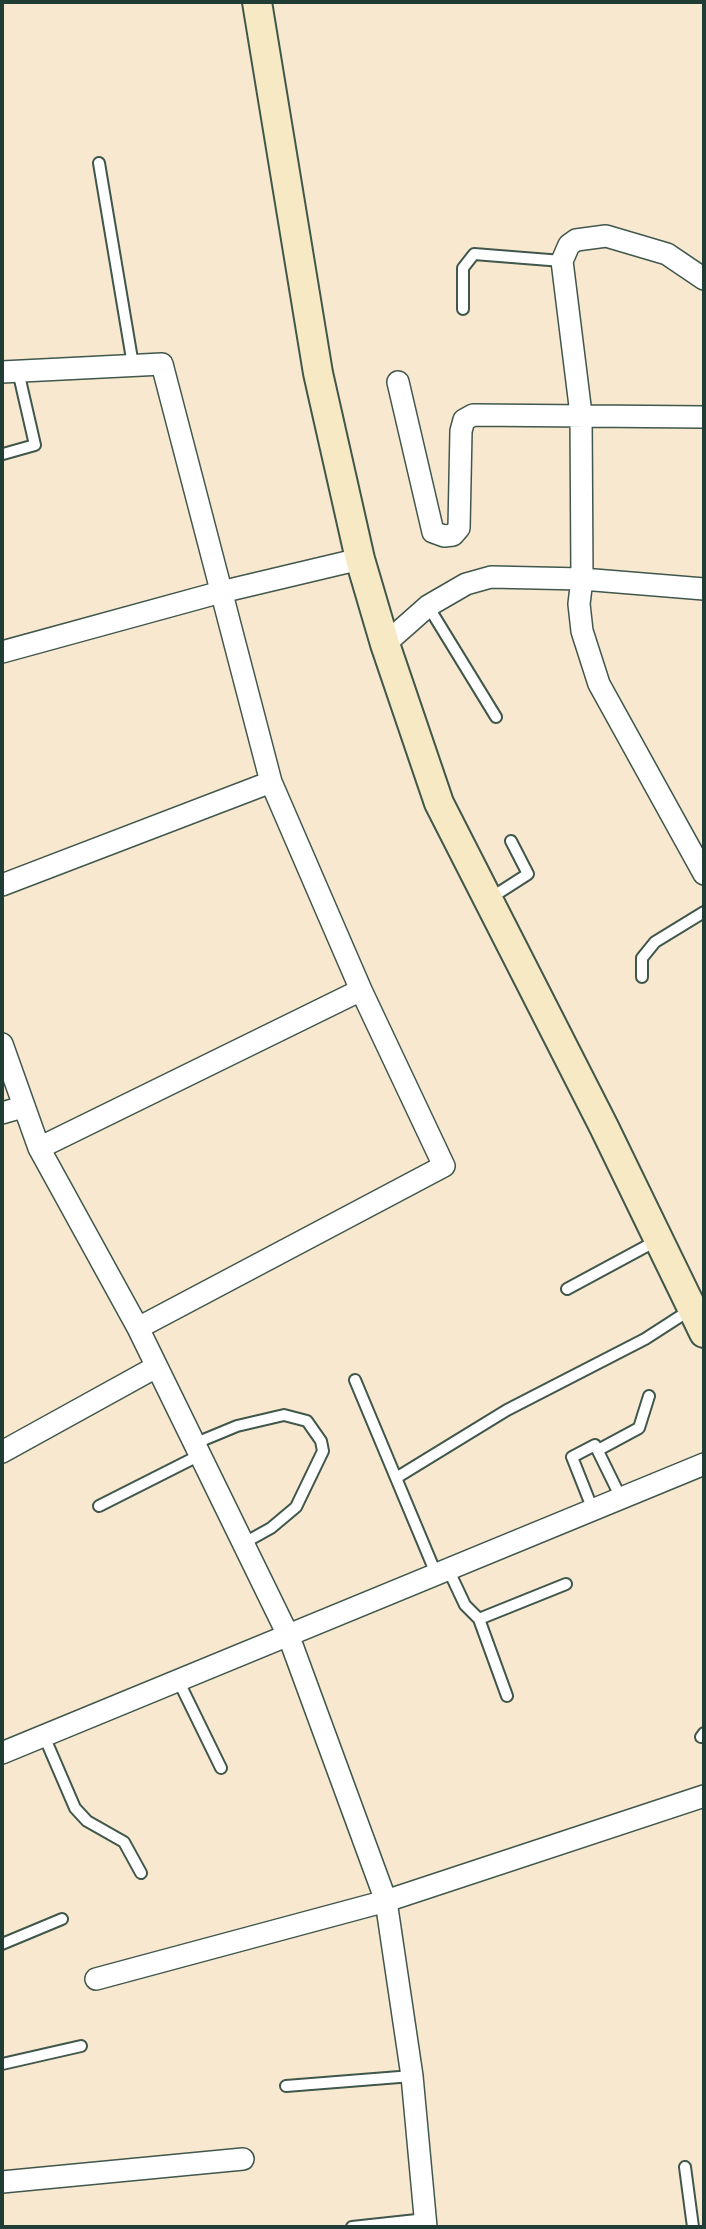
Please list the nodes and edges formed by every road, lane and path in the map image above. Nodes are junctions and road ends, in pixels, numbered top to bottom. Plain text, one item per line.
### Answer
1 (257, 2) edge
2 (99, 163) dead end
3 (562, 261) junction
4 (704, 279) edge
5 (463, 309) dead end
6 (133, 365) junction
7 (10, 371) edge
8 (398, 383) dead end
9 (581, 414) junction
10 (704, 417) edge
11 (3, 454) edge
12 (360, 559) junction
13 (582, 579) junction
14 (704, 589) edge
15 (221, 592) junction
16 (428, 606) junction
17 (385, 644) junction
18 (2, 652) edge
19 (496, 717) dead end
20 (271, 782) junction
21 (511, 841) dead end
22 (704, 874) edge
23 (2, 885) edge
24 (487, 900) junction
25 (704, 912) edge
26 (642, 977) dead end
27 (361, 990) junction
28 (2, 1044) edge
29 (23, 1107) junction
30 (2, 1113) edge
31 (39, 1148) junction
32 (659, 1240) junction
33 (567, 1289) dead end
34 (698, 1321) edge
35 (138, 1328) junction
36 (156, 1367) junction
37 (355, 1380) dead end
38 (649, 1396) dead end
39 (199, 1449) junction
40 (600, 1449) junction
41 (2, 1452) edge
42 (704, 1464) edge
43 (396, 1478) junction
44 (621, 1498) junction
45 (99, 1506) dead end
46 (593, 1510) junction
47 (244, 1543) junction
48 (443, 1573) junction
49 (566, 1584) dead end
50 (479, 1619) junction
51 (289, 1637) junction
52 (179, 1682) junction
53 (506, 1696) dead end
54 (44, 1736) junction
55 (2, 1753) edge
56 (221, 1769) dead end
57 (704, 1796) edge
58 (141, 1872) dead end
59 (386, 1901) junction
60 (62, 1919) dead end
61 (2, 1944) edge
62 (96, 1979) dead end
63 (81, 2046) dead end
64 (2, 2064) edge
65 (412, 2076) junction
66 (286, 2086) dead end
67 (243, 2159) dead end
68 (685, 2167) dead end
69 (2, 2182) edge
70 (426, 2223) edge
71 (352, 2227) edge
72 (693, 2227) edge

1 - 12 street
2 - 6 lane
3 - 4 street
3 - 5 lane
3 - 9 street
6 - 7 street
6 - 15 street
7 - 11 lane
8 - 9 street
9 - 10 street
9 - 13 street
12 - 15 street
12 - 17 street
13 - 14 street
13 - 16 street
13 - 22 street
15 - 18 street
15 - 20 street
16 - 17 street
16 - 19 lane
17 - 24 street
20 - 23 street
20 - 27 street
21 - 24 lane
24 - 32 street
25 - 26 lane
27 - 31 street
27 - 35 street
28 - 29 street
29 - 30 street
29 - 31 street
31 - 35 street
32 - 33 lane
32 - 34 street
34 - 43 lane
35 - 36 street
36 - 39 street
36 - 41 street
37 - 43 lane
38 - 40 lane
39 - 45 lane
39 - 47 street
39 - 47 lane
40 - 44 lane
40 - 46 lane
42 - 44 street
43 - 48 lane
44 - 46 street
46 - 48 street
47 - 51 street
48 - 50 lane
48 - 51 street
49 - 50 lane
50 - 53 lane
51 - 52 street
51 - 59 street
52 - 54 street
52 - 56 lane
54 - 55 street
54 - 58 lane
57 - 59 street
59 - 62 street
59 - 65 street
60 - 61 lane
63 - 64 lane
65 - 66 lane
65 - 70 street
67 - 69 street
68 - 72 lane
70 - 71 lane

